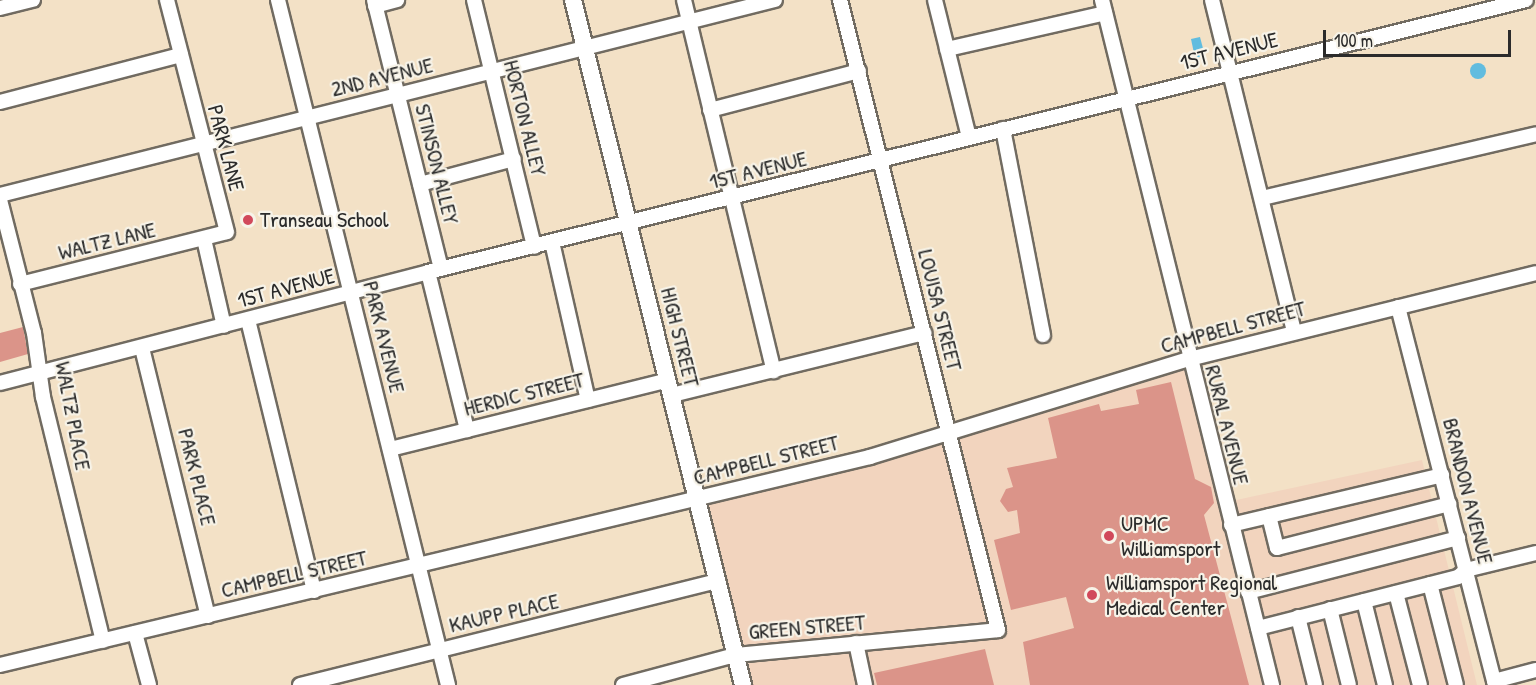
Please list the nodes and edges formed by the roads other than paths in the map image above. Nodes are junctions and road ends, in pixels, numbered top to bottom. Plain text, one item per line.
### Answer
1 (33, 0) edge
2 (167, 0) edge
3 (278, 0) edge
4 (397, 0) edge
5 (474, 0) edge
6 (573, 0) edge
7 (684, 0) edge
8 (775, 0) edge
9 (840, 0) edge
10 (935, 0) edge
11 (1212, 0) edge
12 (1526, 0) edge
13 (374, 3) edge
14 (1103, 6) edge
15 (0, 8) edge
16 (690, 21) junction
17 (585, 48) junction
18 (947, 50) junction
19 (181, 55) junction
20 (492, 71) junction
21 (859, 71) junction
22 (1231, 72) junction
23 (398, 95) junction
24 (1127, 99) junction
25 (0, 102) edge
26 (710, 110) junction
27 (307, 117) junction
28 (1003, 129) junction
29 (1536, 134) edge
30 (969, 137) junction
31 (203, 144) junction
32 (514, 159) junction
33 (881, 161) junction
34 (420, 184) junction
35 (0, 195) edge
36 (733, 198) junction
37 (1262, 198) junction
38 (0, 200) edge
39 (630, 223) junction
40 (204, 239) junction
41 (552, 242) junction
42 (534, 247) junction
43 (435, 271) junction
44 (1536, 273) edge
45 (20, 284) junction
46 (351, 292) junction
47 (1398, 307) junction
48 (248, 320) junction
49 (224, 326) junction
50 (1294, 332) junction
51 (925, 333) junction
52 (1042, 335) dead end
53 (142, 348) junction
54 (1189, 359) junction
55 (774, 371) junction
56 (40, 373) junction
57 (0, 383) edge
58 (670, 388) junction
59 (588, 400) junction
60 (467, 430) junction
61 (949, 435) junction
62 (390, 449) junction
63 (1442, 475) junction
64 (695, 499) junction
65 (1449, 504) junction
66 (1269, 516) junction
67 (1231, 525) junction
68 (1458, 537) junction
69 (1536, 553) edge
70 (418, 567) junction
71 (1466, 570) junction
72 (718, 581) junction
73 (1430, 584) junction
74 (314, 591) junction
75 (1248, 592) junction
76 (1396, 593) junction
77 (1364, 601) junction
78 (1330, 609) junction
79 (208, 616) junction
80 (1298, 617) junction
81 (1258, 628) junction
82 (998, 630) joint
83 (135, 633) junction
84 (103, 641) junction
85 (856, 643) junction
86 (439, 651) junction
87 (735, 655) junction
88 (0, 665) edge
89 (1536, 670) edge
90 (1494, 683) edge
91 (149, 685) edge
92 (300, 685) edge
93 (448, 685) edge
94 (623, 685) edge
95 (743, 685) edge
96 (865, 685) edge
97 (1272, 685) edge
98 (1315, 685) edge
99 (1349, 685) edge
100 (1385, 685) edge
101 (1420, 685) edge
102 (1456, 685) edge

1 - 15 street
2 - 19 street, PARK LANE
3 - 27 street, PARK AVENUE
4 - 13 street
5 - 20 street, HORTON ALLEY
6 - 17 main road, HIGH STREET
7 - 16 street
8 - 16 street, 2ND AVENUE
9 - 21 street, LOUISA STREET
10 - 18 street
11 - 22 street
12 - 22 street, 1ST AVENUE
13 - 23 street, STINSON ALLEY
14 - 18 street
14 - 24 street, RURAL AVENUE
16 - 17 street, 2ND AVENUE
16 - 26 street
17 - 20 street, 2ND AVENUE
17 - 39 main road, HIGH STREET
18 - 30 street
19 - 25 street
19 - 31 street, PARK LANE
20 - 23 street, 2ND AVENUE
20 - 32 street, HORTON ALLEY
21 - 26 street
21 - 33 street, LOUISA STREET
22 - 24 street, 1ST AVENUE
22 - 37 street
23 - 27 street, 2ND AVENUE
23 - 34 street, STINSON ALLEY
24 - 28 street, 1ST AVENUE
24 - 54 street, RURAL AVENUE
26 - 36 street
27 - 31 street, 2ND AVENUE
27 - 46 street, PARK AVENUE
28 - 30 street, 1ST AVENUE
28 - 52 street
29 - 37 street
30 - 33 street, 1ST AVENUE
31 - 35 street, 2ND AVENUE
31 - 40 street, PARK LANE
32 - 34 street
32 - 42 street, HORTON ALLEY
33 - 36 street, 1ST AVENUE
33 - 51 street, LOUISA STREET
34 - 43 street, STINSON ALLEY
36 - 39 street, 1ST AVENUE
36 - 55 street
37 - 50 street
38 - 45 street, WALTZ PLACE
39 - 41 street, 1ST AVENUE
39 - 58 main road, HIGH STREET
40 - 45 street, WALTZ LANE
40 - 49 street
41 - 42 street, 1ST AVENUE
41 - 59 street
42 - 43 street, 1ST AVENUE
43 - 46 street, 1ST AVENUE
43 - 60 street, STINSON ALLEY
44 - 47 street, CAMPBELL STREET
45 - 56 street, WALTZ PLACE
46 - 48 street, 1ST AVENUE
46 - 62 street, PARK AVENUE
47 - 50 street, CAMPBELL STREET
47 - 63 street, BRANDON AVENUE
48 - 49 street, 1ST AVENUE
48 - 74 street
49 - 53 street, 1ST AVENUE
50 - 54 street, CAMPBELL STREET
51 - 55 street, HERDIC STREET
51 - 61 street, LOUISA STREET
53 - 56 street, 1ST AVENUE
53 - 79 street, PARK PLACE
54 - 61 street, CAMPBELL STREET
54 - 67 street, RURAL AVENUE
55 - 58 street, HERDIC STREET
56 - 57 street, 1ST AVENUE
56 - 84 street, WALTZ PLACE
58 - 59 street, HERDIC STREET
58 - 64 main road, HIGH STREET
59 - 60 street, HERDIC STREET
60 - 62 street, HERDIC STREET
61 - 64 street, CAMPBELL STREET
61 - 82 street, LOUISA STREET
62 - 70 street, PARK AVENUE
63 - 65 street, BRANDON AVENUE
63 - 66 street
64 - 70 street, CAMPBELL STREET
64 - 72 main road, HIGH STREET
65 - 66 street
65 - 68 street, BRANDON AVENUE
66 - 67 street
67 - 75 street, RURAL AVENUE
68 - 71 street, BRANDON AVENUE
68 - 75 street
69 - 71 street
70 - 74 street, CAMPBELL STREET
70 - 86 street, PARK AVENUE
71 - 73 street
71 - 90 street, BRANDON AVENUE
72 - 86 street, KAUPP PLACE
72 - 87 main road, HIGH STREET
73 - 76 street
73 - 102 street
74 - 79 street, CAMPBELL STREET
75 - 81 street, RURAL AVENUE
76 - 77 street
76 - 101 street
77 - 78 street
77 - 100 street
78 - 80 street
78 - 99 street
79 - 83 street, CAMPBELL STREET
80 - 81 street
80 - 98 street
81 - 97 street, RURAL AVENUE
82 - 85 street, GREEN STREET
83 - 84 street, CAMPBELL STREET
83 - 91 street
84 - 88 street, CAMPBELL STREET
85 - 87 street, GREEN STREET
85 - 96 street
86 - 92 street, KAUPP PLACE
86 - 93 street, PARK AVENUE
87 - 94 street, GREEN STREET
87 - 95 main road, HIGH STREET
89 - 90 street

